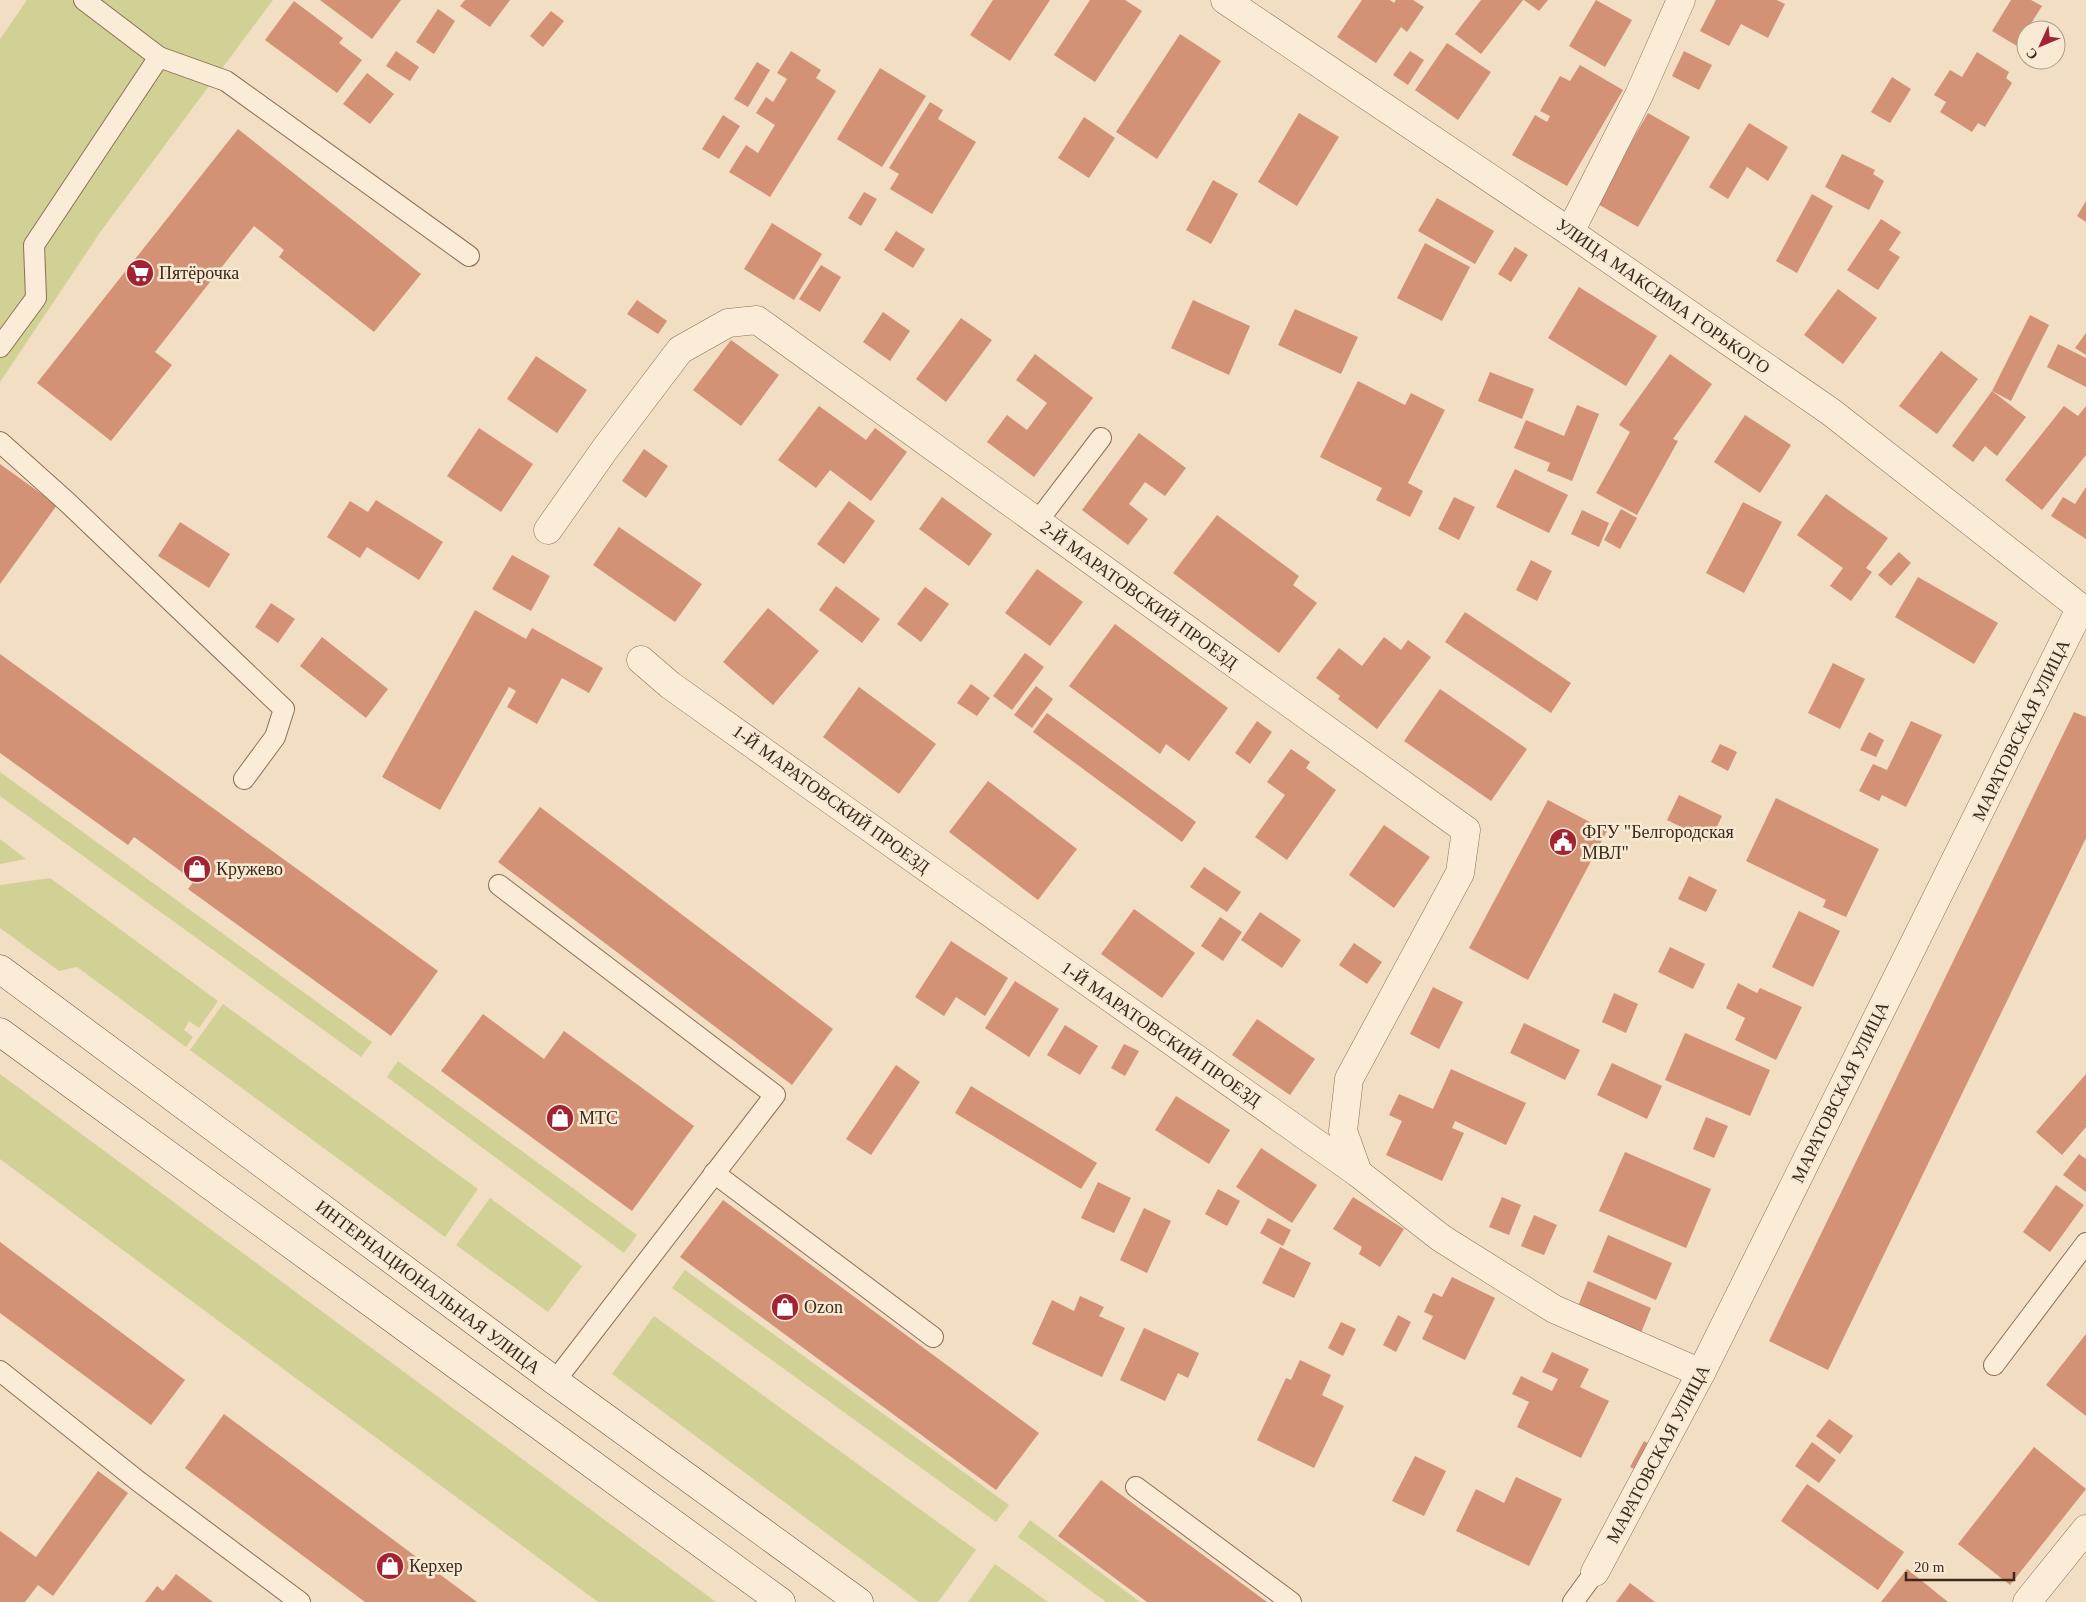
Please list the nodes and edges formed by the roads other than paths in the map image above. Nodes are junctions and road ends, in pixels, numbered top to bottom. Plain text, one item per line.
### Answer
1 (84, 0) edge
2 (1225, 0) edge
3 (1680, 0) edge
4 (159, 57) junction
5 (1570, 232) junction
6 (469, 256) dead end
7 (0, 347) edge
8 (1101, 438) dead end
9 (0, 442) edge
10 (1037, 522) junction
11 (548, 530) dead end
12 (2083, 611) edge
13 (641, 660) dead end
14 (244, 779) dead end
15 (499, 885) dead end
16 (0, 969) edge
17 (0, 1032) edge
18 (714, 1173) junction
19 (1358, 1173) junction
20 (2086, 1243) edge
21 (933, 1337) dead end
22 (1994, 1365) dead end
23 (0, 1371) edge
24 (1701, 1373) junction
25 (555, 1381) junction
26 (1136, 1487) dead end
27 (2086, 1529) edge
28 (1595, 1572) joint
29 (300, 1602) edge
30 (781, 1602) edge
31 (859, 1602) edge
32 (1291, 1602) edge
33 (1573, 1602) edge
34 (2027, 1602) edge

1 - 4 lane
2 - 5 street, УЛИЦА МАКСИМА ГОРЬКОГО
3 - 5 street
4 - 6 lane
4 - 7 lane
5 - 12 street, УЛИЦА МАКСИМА ГОРЬКОГО
8 - 10 lane
9 - 14 lane
10 - 11 street, 2-Й МАРАТОВСКИЙ ПРОЕЗД
10 - 19 street, 2-Й МАРАТОВСКИЙ ПРОЕЗД
12 - 24 street, МАРАТОВСКАЯ УЛИЦА
13 - 19 street, 1-Й МАРАТОВСКИЙ ПРОЕЗД
15 - 18 lane
16 - 25 street, ИНТЕРНАЦИОНАЛЬНАЯ УЛИЦА
17 - 30 street
18 - 21 lane
18 - 25 lane
19 - 24 street, 1-Й МАРАТОВСКИЙ ПРОЕЗД
20 - 22 lane
23 - 29 lane
24 - 28 street, МАРАТОВСКАЯ УЛИЦА
25 - 31 street, ИНТЕРНАЦИОНАЛЬНАЯ УЛИЦА
26 - 32 lane
27 - 34 street
28 - 33 lane

